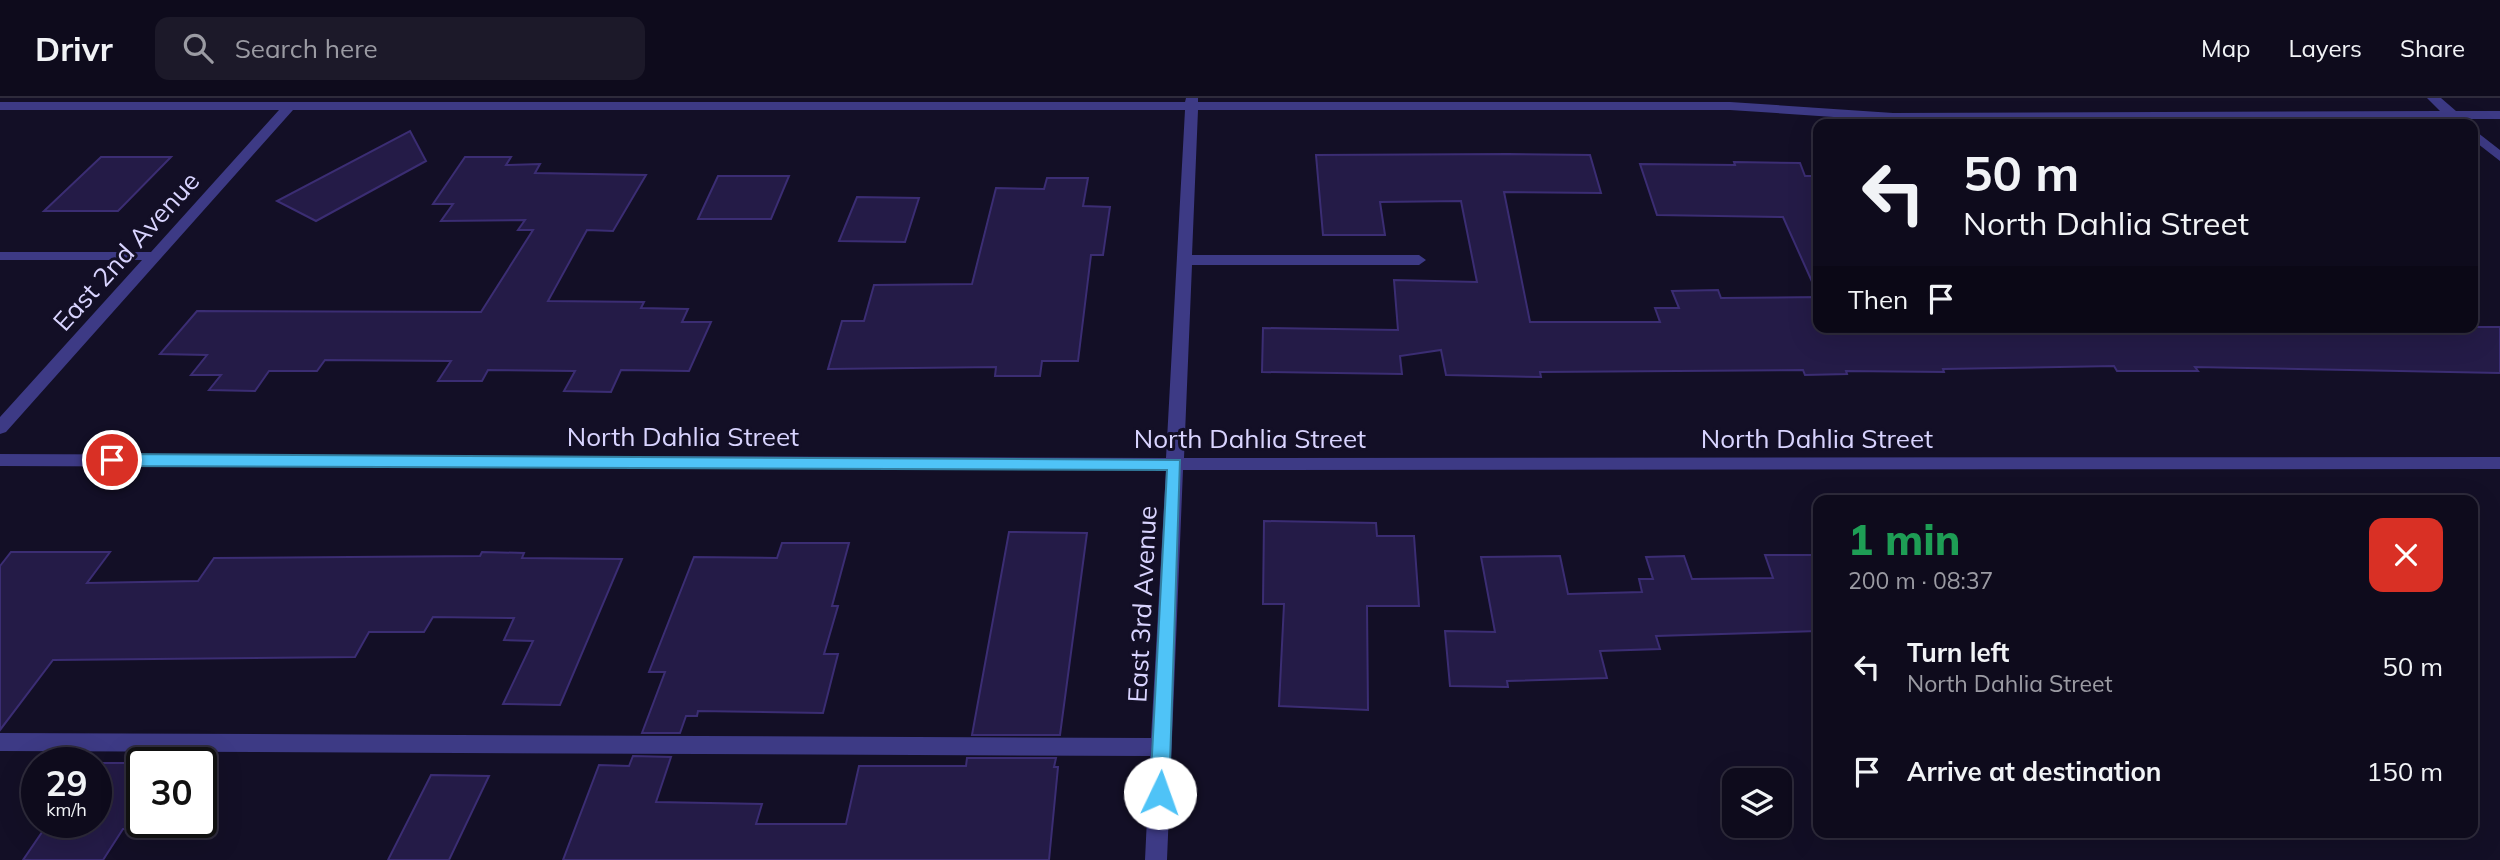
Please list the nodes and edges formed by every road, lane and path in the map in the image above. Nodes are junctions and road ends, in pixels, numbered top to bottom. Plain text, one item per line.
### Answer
1 (2433, 98) edge
2 (1192, 102) edge
3 (0, 106) edge
4 (289, 107) junction
5 (2500, 115) edge
6 (2270, 119) edge
7 (2457, 119) edge
8 (2466, 119) edge
9 (2478, 137) edge
10 (2500, 157) edge
11 (0, 256) edge
12 (155, 256) junction
13 (1184, 260) junction
14 (1419, 260) dead end
15 (0, 428) edge
16 (0, 460) edge
17 (2500, 463) edge
18 (1175, 464) junction
19 (0, 742) edge
20 (1162, 747) junction
21 (1156, 860) edge

1 - 7 street
2 - 4 street
2 - 6 street
2 - 13 street, East 3rd Avenue
3 - 4 street
4 - 12 street, East 2nd Avenue
5 - 8 street
9 - 10 street
11 - 12 street
12 - 15 street, East 2nd Avenue
13 - 14 street
13 - 18 street, East 3rd Avenue
16 - 18 street, North Dahlia Street
17 - 18 street, North Dahlia Street
18 - 20 street, East 3rd Avenue
19 - 20 street
20 - 21 street, East 3rd Avenue

